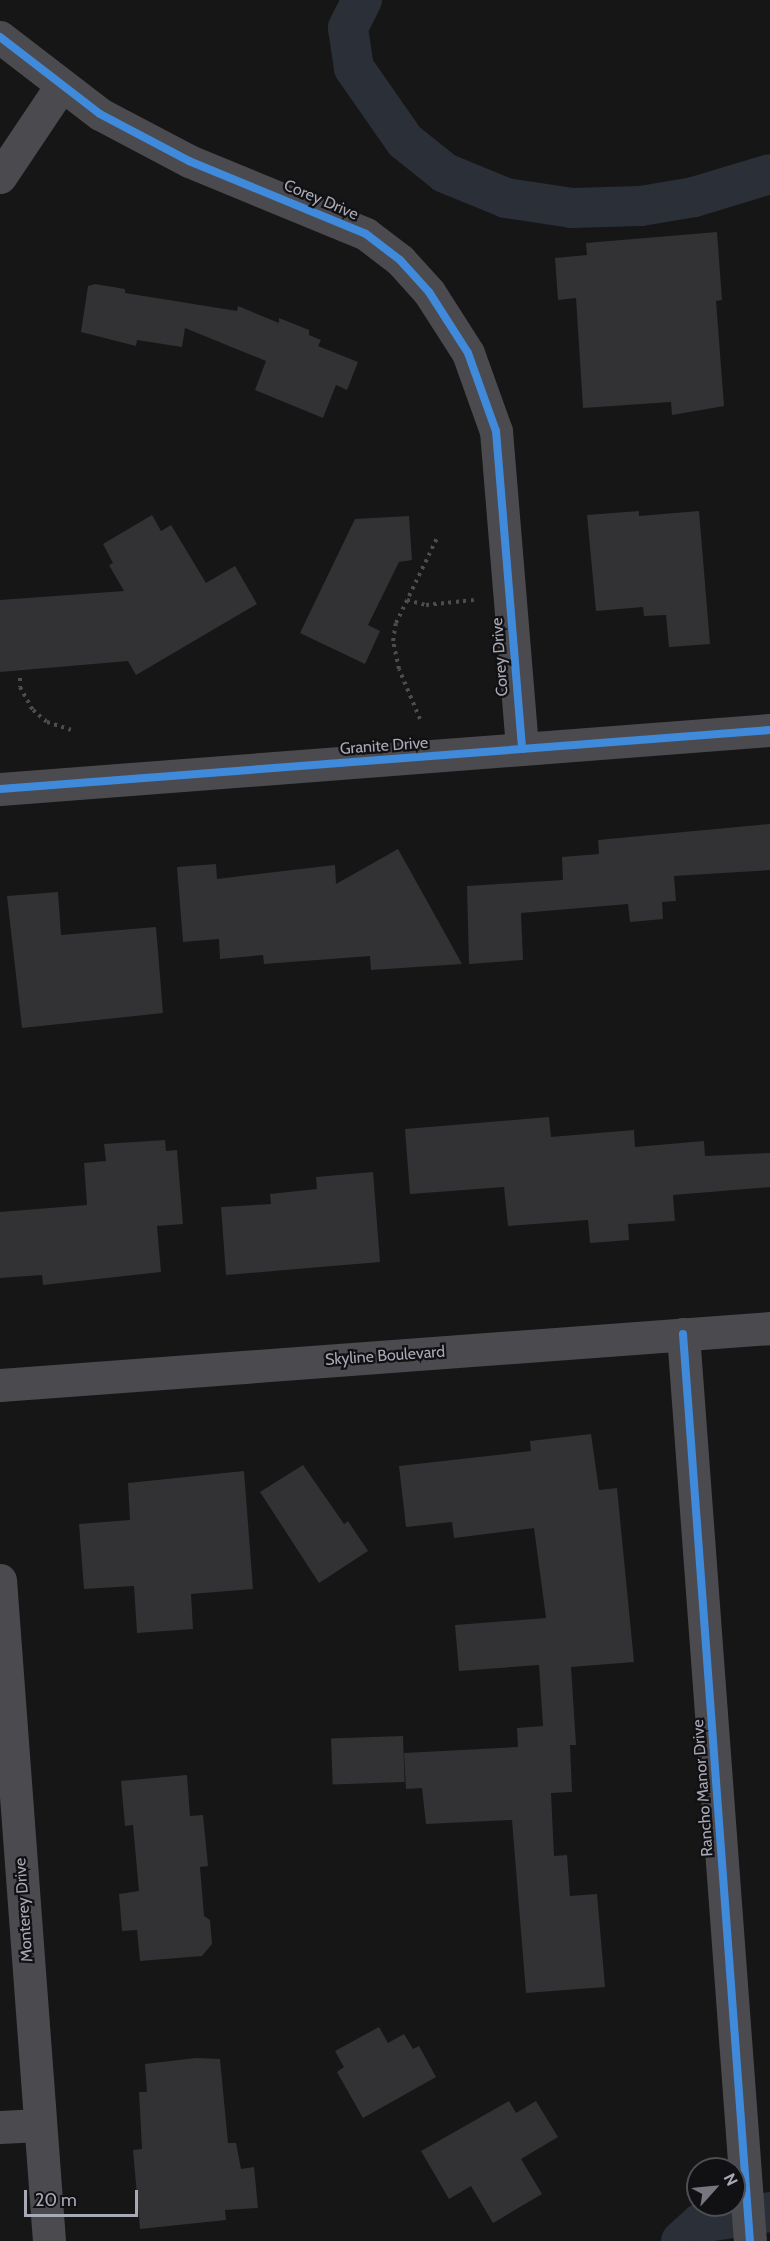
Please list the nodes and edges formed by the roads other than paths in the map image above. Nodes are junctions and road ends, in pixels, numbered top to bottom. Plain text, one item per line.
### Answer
1 (0, 37) edge
2 (61, 86) junction
3 (0, 177) edge
4 (770, 730) edge
5 (522, 749) junction
6 (0, 789) edge
7 (770, 1328) edge
8 (683, 1334) junction
9 (0, 1385) edge
10 (0, 1580) edge
11 (40, 2125) junction
12 (0, 2127) edge
13 (49, 2241) edge
14 (750, 2241) edge

1 - 2 street, Corey Drive
2 - 3 street
2 - 5 street, Corey Drive
4 - 5 street, Granite Drive
5 - 6 street, Granite Drive
7 - 8 street, Skyline Boulevard
8 - 9 street, Skyline Boulevard
8 - 14 street, Rancho Manor Drive
10 - 11 street, Monterey Drive
11 - 12 street
11 - 13 street, Monterey Drive

